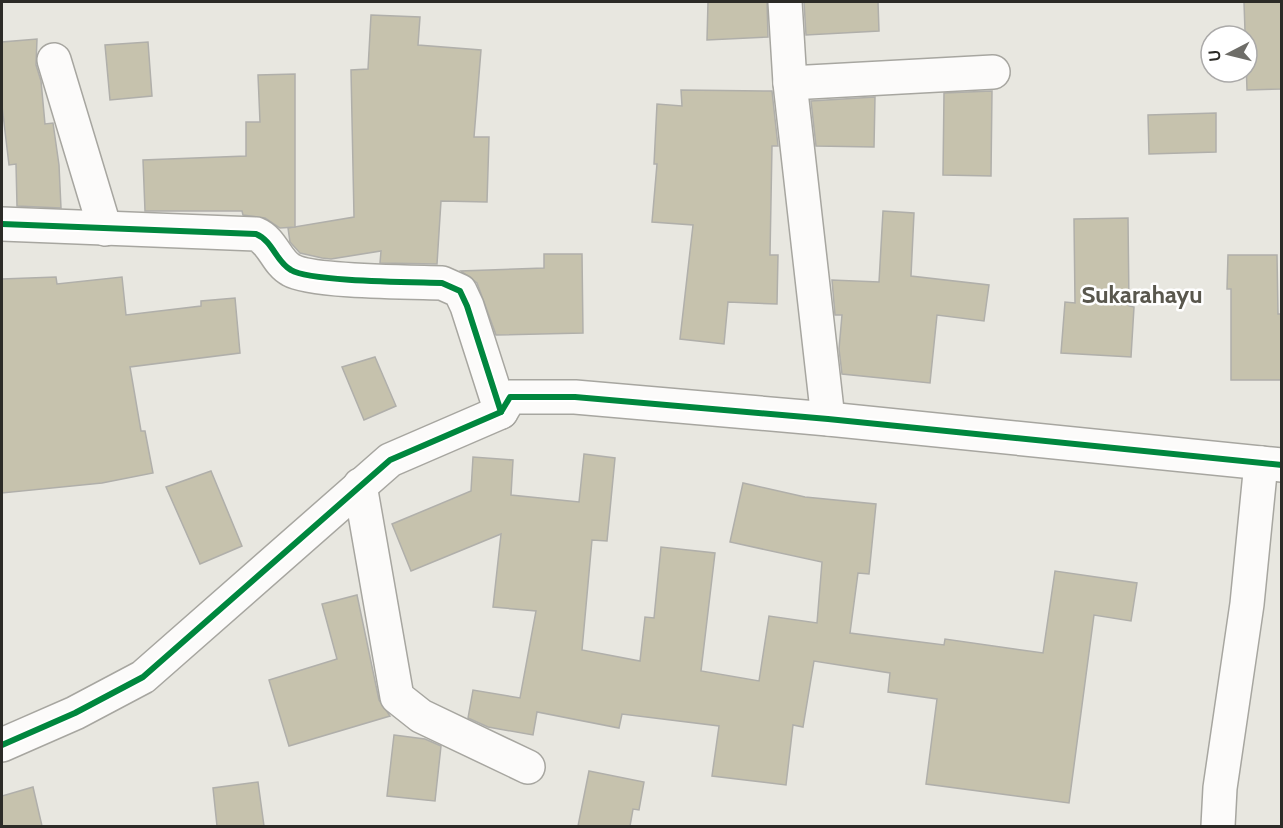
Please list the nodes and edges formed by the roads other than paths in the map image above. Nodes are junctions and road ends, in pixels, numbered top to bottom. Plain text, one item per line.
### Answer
1 (785, 2) edge
2 (54, 60) dead end
3 (993, 72) dead end
4 (790, 83) junction
5 (2, 224) edge
6 (105, 229) junction
7 (501, 412) junction
8 (828, 418) junction
9 (1271, 464) edge
10 (360, 485) junction
11 (2, 745) edge
12 (528, 767) dead end
13 (1218, 826) edge

1 - 4 street
2 - 6 street
3 - 4 street
4 - 8 street
5 - 6 street
6 - 7 street
7 - 8 street
7 - 10 street
8 - 9 street
9 - 13 street
10 - 11 street
10 - 12 street

